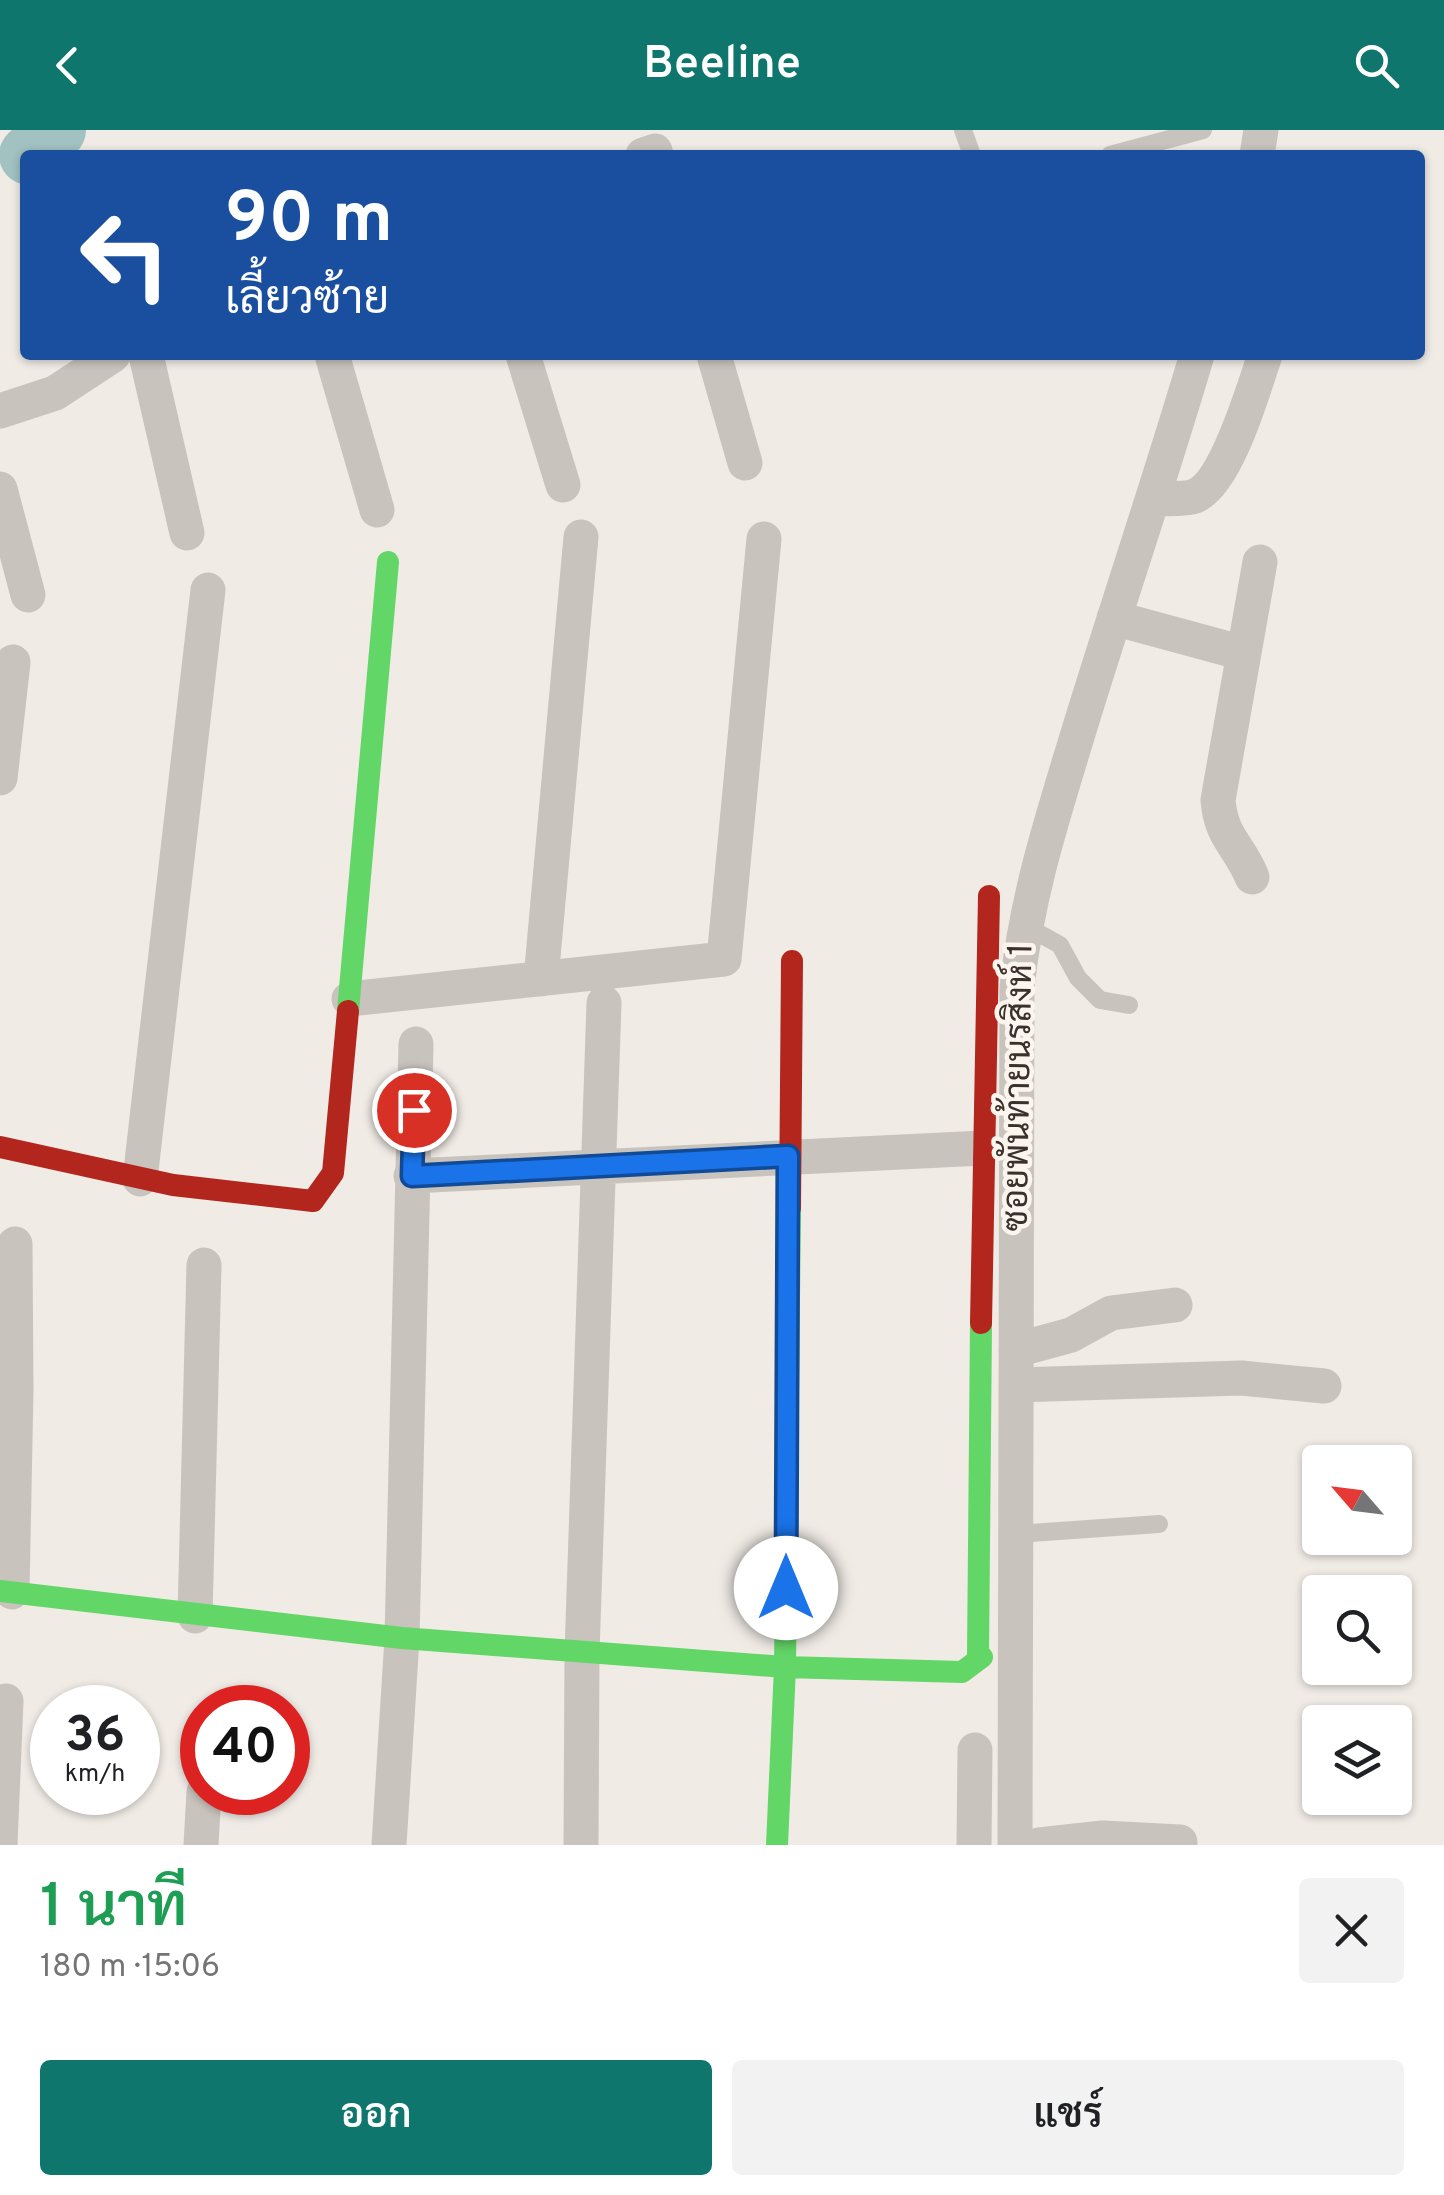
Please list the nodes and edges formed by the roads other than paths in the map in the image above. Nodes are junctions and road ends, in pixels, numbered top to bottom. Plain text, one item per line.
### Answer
1 (1203, 130) edge
2 (1129, 150) edge
3 (105, 360) edge
4 (147, 360) edge
5 (333, 360) edge
6 (525, 360) edge
7 (715, 360) edge
8 (1196, 360) edge
9 (1263, 360) edge
10 (0, 411) edge
11 (745, 463) dead end
12 (563, 485) dead end
13 (0, 489) edge
14 (1155, 499) junction
15 (377, 510) dead end
16 (188, 533) dead end
17 (581, 538) dead end
18 (764, 539) dead end
19 (388, 562) dead end
20 (1260, 562) dead end
21 (208, 590) dead end
22 (28, 595) dead end
23 (1114, 618) junction
24 (1242, 653) junction
25 (14, 662) dead end
26 (0, 778) edge
27 (1252, 877) dead end
28 (989, 896) dead end
29 (1024, 924) junction
30 (792, 961) dead end
31 (541, 978) junction
32 (349, 999) junction
33 (604, 1003) dead end
34 (1129, 1005) dead end
35 (416, 1044) dead end
36 (0, 1147) edge
37 (982, 1148) junction
38 (788, 1156) junction
39 (597, 1166) junction
40 (412, 1176) junction
41 (140, 1179) junction
42 (14, 1244) dead end
43 (204, 1265) dead end
44 (1174, 1305) dead end
45 (1016, 1367) junction
46 (1324, 1386) dead end
47 (1158, 1524) dead end
48 (1016, 1534) junction
49 (6, 1591) edge
50 (195, 1616) junction
51 (402, 1638) junction
52 (582, 1653) junction
53 (786, 1666) junction
54 (6, 1702) dead end
55 (975, 1750) dead end
56 (203, 1815) edge
57 (1180, 1842) dead end
58 (0, 1845) edge
59 (201, 1845) edge
60 (389, 1845) edge
61 (581, 1845) edge
62 (777, 1845) edge
63 (974, 1845) edge
64 (1015, 1845) edge
65 (1038, 1845) edge

1 - 2 lane
3 - 10 street
4 - 16 street
5 - 15 street
6 - 12 street
7 - 11 street
8 - 14 street, ซอยพันท้ายนรสิงห์ 1
9 - 14 street
13 - 22 street
14 - 23 street, ซอยพันท้ายนรสิงห์ 1
17 - 31 street
18 - 31 street
19 - 32 street
20 - 24 street
21 - 41 street
23 - 24 street
23 - 29 street, ซอยพันท้ายนรสิงห์ 1
24 - 27 street
25 - 26 street
28 - 37 street
29 - 34 lane
29 - 45 street, ซอยพันท้ายนรสิงห์ 1
30 - 38 street
31 - 32 street
32 - 41 street
33 - 39 street
35 - 40 street
36 - 41 street
37 - 38 street
37 - 53 street
38 - 39 street
38 - 53 street
39 - 40 street
39 - 52 street
40 - 51 street
42 - 49 street
43 - 50 street
44 - 45 street
45 - 46 street
45 - 48 street, ซอยพันท้ายนรสิงห์ 1
47 - 48 lane
48 - 64 street, ซอยพันท้ายนรสิงห์ 1
49 - 50 street
50 - 51 street
51 - 52 street
51 - 60 street
52 - 53 street
52 - 61 street
53 - 62 street
54 - 58 street
55 - 63 street
56 - 59 street
57 - 65 street

